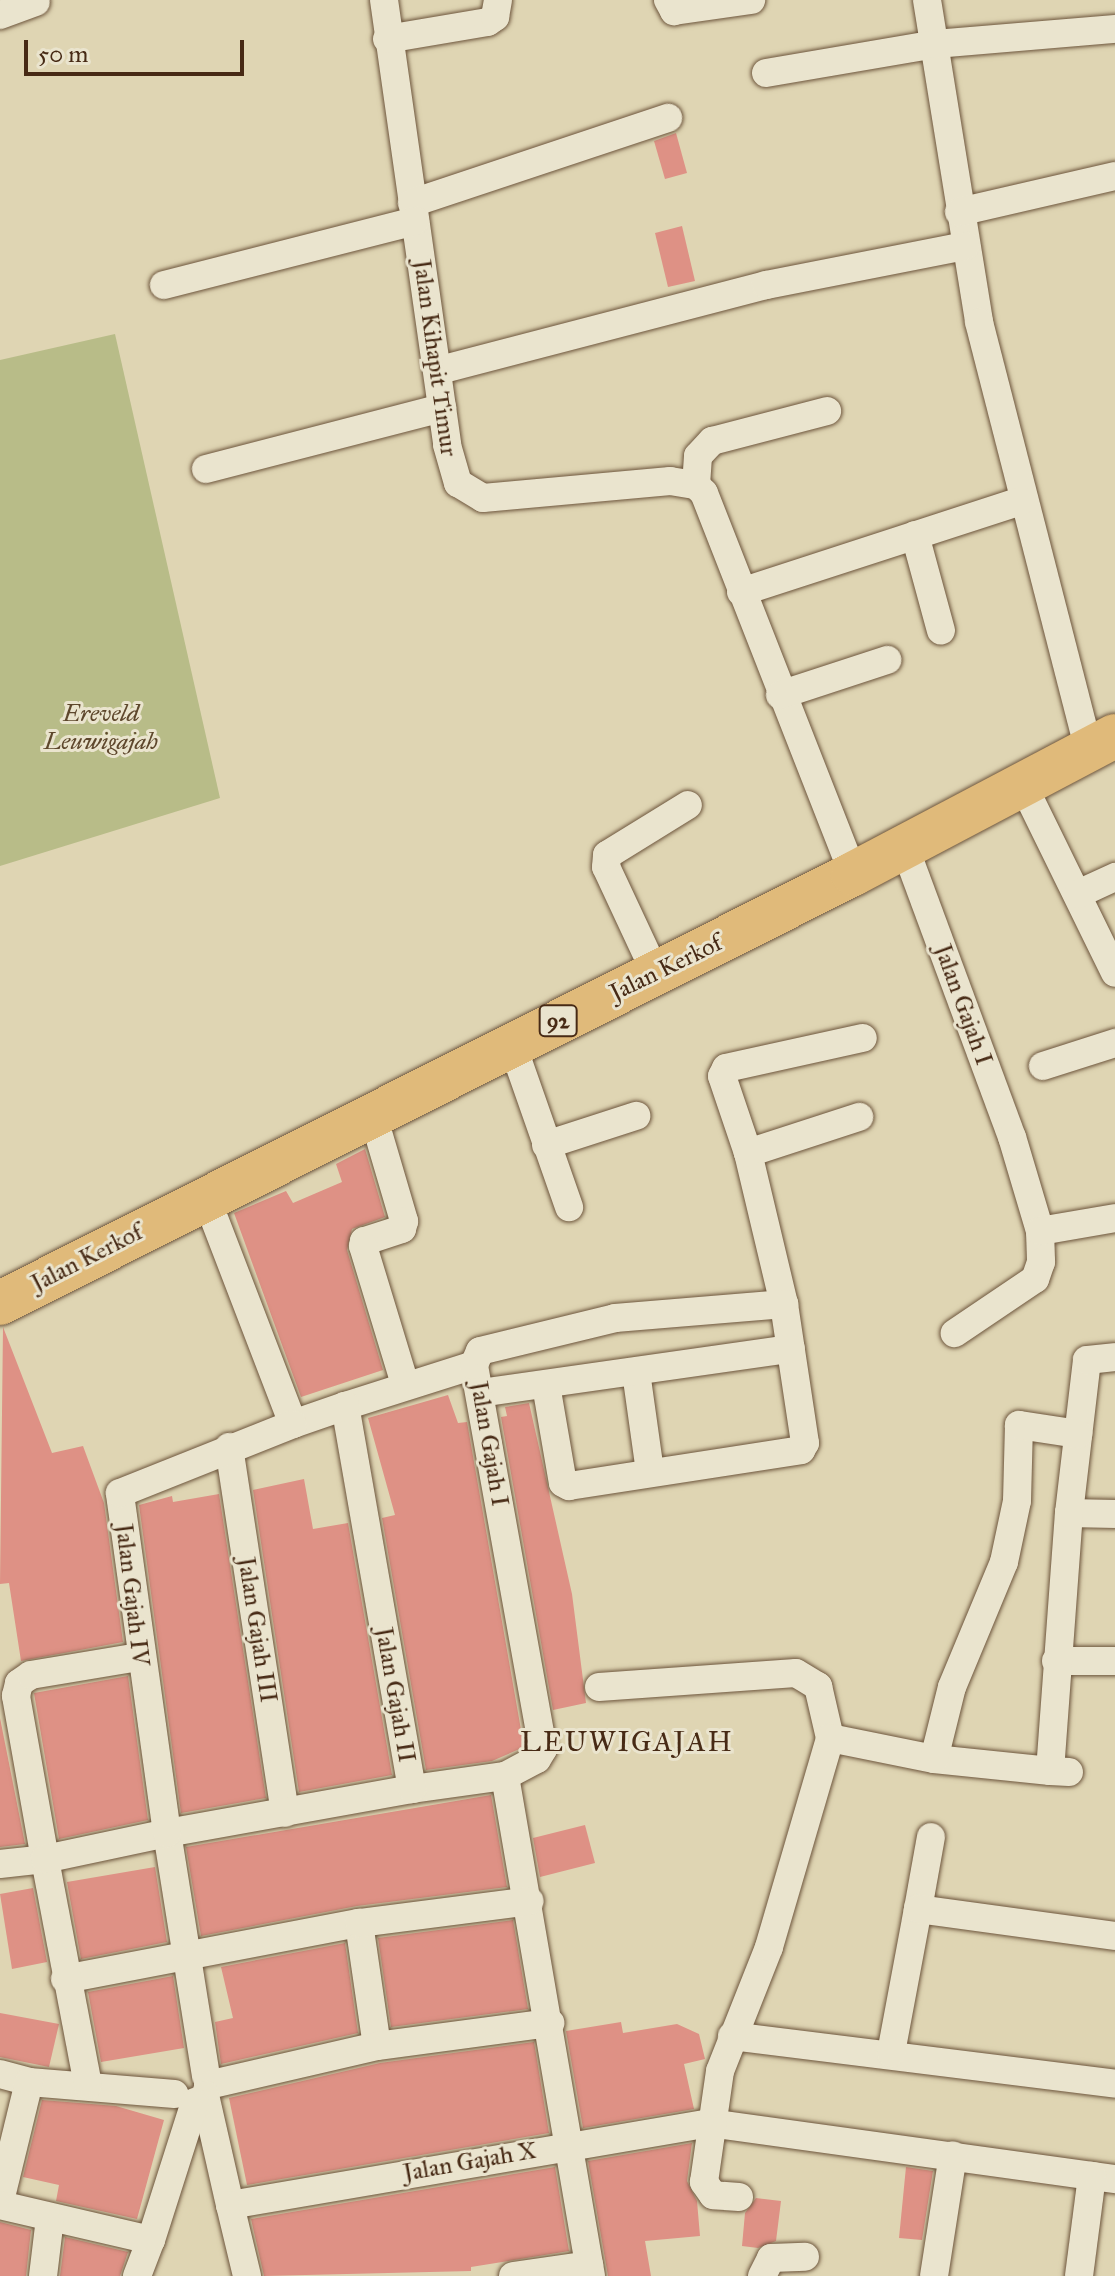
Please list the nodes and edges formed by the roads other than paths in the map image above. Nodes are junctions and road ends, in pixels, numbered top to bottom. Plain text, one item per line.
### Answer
1 (384, 0) edge
2 (498, 0) edge
3 (668, 0) edge
4 (751, 0) edge
5 (927, 0) edge
6 (36, 1) edge
7 (0, 15) edge
8 (1115, 29) edge
9 (387, 39) junction
10 (935, 44) junction
11 (766, 73) dead end
12 (668, 118) dead end
13 (1115, 176) edge
14 (413, 212) junction
15 (959, 212) junction
16 (965, 246) junction
17 (164, 285) dead end
18 (440, 370) junction
19 (442, 408) junction
20 (827, 411) dead end
21 (206, 469) dead end
22 (696, 485) junction
23 (1021, 501) junction
24 (915, 535) junction
25 (741, 592) junction
26 (941, 631) dead end
27 (887, 660) dead end
28 (780, 695) junction
29 (1102, 743) edge
30 (1023, 785) junction
31 (688, 805) dead end
32 (905, 848) junction
33 (853, 874) junction
34 (1115, 877) edge
35 (1078, 894) junction
36 (1115, 973) edge
37 (656, 974) junction
38 (863, 1038) dead end
39 (1115, 1043) edge
40 (512, 1044) junction
41 (1043, 1066) dead end
42 (372, 1112) junction
43 (636, 1116) dead end
44 (859, 1117) dead end
45 (546, 1145) junction
46 (748, 1153) junction
47 (206, 1197) junction
48 (569, 1207) dead end
49 (1115, 1218) edge
50 (1040, 1231) junction
51 (0, 1303) edge
52 (784, 1304) junction
53 (955, 1333) dead end
54 (791, 1349) junction
55 (1115, 1357) edge
56 (474, 1365) junction
57 (636, 1372) junction
58 (405, 1384) junction
59 (546, 1385) junction
60 (480, 1393) junction
61 (345, 1406) junction
62 (293, 1424) junction
63 (1078, 1434) junction
64 (229, 1447) junction
65 (650, 1472) junction
66 (1069, 1513) junction
67 (1115, 1514) edge
68 (139, 1657) junction
69 (1056, 1661) junction
70 (1115, 1661) edge
71 (599, 1687) dead end
72 (830, 1738) junction
73 (934, 1759) junction
74 (505, 1776) junction
75 (412, 1789) junction
76 (285, 1813) junction
77 (167, 1833) junction
78 (931, 1837) dead end
79 (45, 1859) junction
80 (0, 1864) edge
81 (530, 1901) junction
82 (918, 1909) junction
83 (359, 1923) junction
84 (1115, 1936) edge
85 (188, 1953) junction
86 (65, 1979) junction
87 (550, 2023) junction
88 (732, 2036) junction
89 (377, 2046) junction
90 (891, 2053) junction
91 (0, 2074) edge
92 (29, 2082) junction
93 (1115, 2084) edge
94 (88, 2085) junction
95 (198, 2090) junction
96 (710, 2123) junction
97 (567, 2145) junction
98 (953, 2155) junction
99 (1103, 2178) edge
100 (739, 2197) dead end
101 (0, 2203) edge
102 (230, 2205) junction
103 (50, 2218) junction
104 (151, 2240) junction
105 (805, 2257) dead end
106 (590, 2270) edge
107 (43, 2276) edge
108 (137, 2276) edge
109 (247, 2276) edge
110 (513, 2276) edge
111 (762, 2276) edge
112 (934, 2276) edge
113 (1079, 2276) edge

1 - 9 street, Jalan Kihapit Timur
2 - 9 street
3 - 4 street
5 - 10 street
6 - 7 street
8 - 10 street
9 - 14 street, Jalan Kihapit Timur
10 - 11 street
10 - 15 street
12 - 14 street
13 - 15 street
14 - 17 street
14 - 18 street, Jalan Kihapit Timur
15 - 16 street
16 - 18 street
16 - 23 street
18 - 19 street, Jalan Kihapit Timur
19 - 21 street
19 - 22 street, Jalan Kihapit Timur
20 - 22 street
22 - 25 street
23 - 24 street
23 - 29 street
24 - 25 street
24 - 26 street
25 - 28 street
27 - 28 street
28 - 33 street
29 - 30 main road, Jalan Kerkof / 92
30 - 32 main road, Jalan Kerkof / 92
30 - 35 street
31 - 37 street
32 - 33 main road, Jalan Kerkof / 92
32 - 50 street, Jalan Gajah I
33 - 37 main road, Jalan Kerkof / 92
34 - 35 street
35 - 36 street
37 - 40 main road, Jalan Kerkof / 92
38 - 46 street
39 - 41 street
40 - 42 main road, Jalan Kerkof / 92
40 - 45 street
42 - 47 main road, Jalan Kerkof / 92
42 - 58 street
43 - 45 street
44 - 46 street
45 - 48 street
46 - 52 street
47 - 51 main road, Jalan Kerkof / 92
47 - 62 street
49 - 50 street
50 - 53 street, Jalan Gajah I
52 - 54 street
52 - 56 street, Jalan Gajah I
54 - 57 street
54 - 65 street
55 - 63 street
56 - 58 street
56 - 60 street, Jalan Gajah I
57 - 59 street
57 - 65 street
58 - 61 street
59 - 60 street
59 - 65 street
60 - 74 street, Jalan Gajah I
61 - 62 street
61 - 75 street, Jalan Gajah II
62 - 64 street, Jalan Gajah IV
63 - 66 street
63 - 73 street
64 - 68 street, Jalan Gajah IV
64 - 76 street, Jalan Gajah III
66 - 67 street
66 - 69 street
68 - 77 street, Jalan Gajah IV
68 - 79 street
69 - 70 street
69 - 73 street
71 - 72 street
72 - 73 street
72 - 88 street
74 - 75 street
74 - 81 street
75 - 76 street, Jalan Gajah II
76 - 77 street, Jalan Gajah II
77 - 79 street, Jalan Gajah II
77 - 85 street
78 - 82 street
79 - 80 street, Jalan Gajah II
79 - 86 street
81 - 83 street
81 - 87 street
82 - 84 street
82 - 90 street
83 - 85 street
83 - 89 street
85 - 86 street
85 - 95 street
86 - 94 street
87 - 89 street
87 - 97 street
88 - 90 street
88 - 96 street
89 - 95 street
90 - 93 street
91 - 92 street
92 - 94 street
92 - 101 street
94 - 95 street
95 - 102 street
95 - 104 street
96 - 97 street, Jalan Gajah X
96 - 98 street, Jalan Gajah X
96 - 100 street
97 - 102 street, Jalan Gajah X
97 - 106 street
98 - 99 street, Jalan Gajah X
98 - 112 street
99 - 113 street
101 - 103 street
102 - 109 street
103 - 104 street
103 - 107 street
104 - 108 street
105 - 111 street
106 - 110 street

